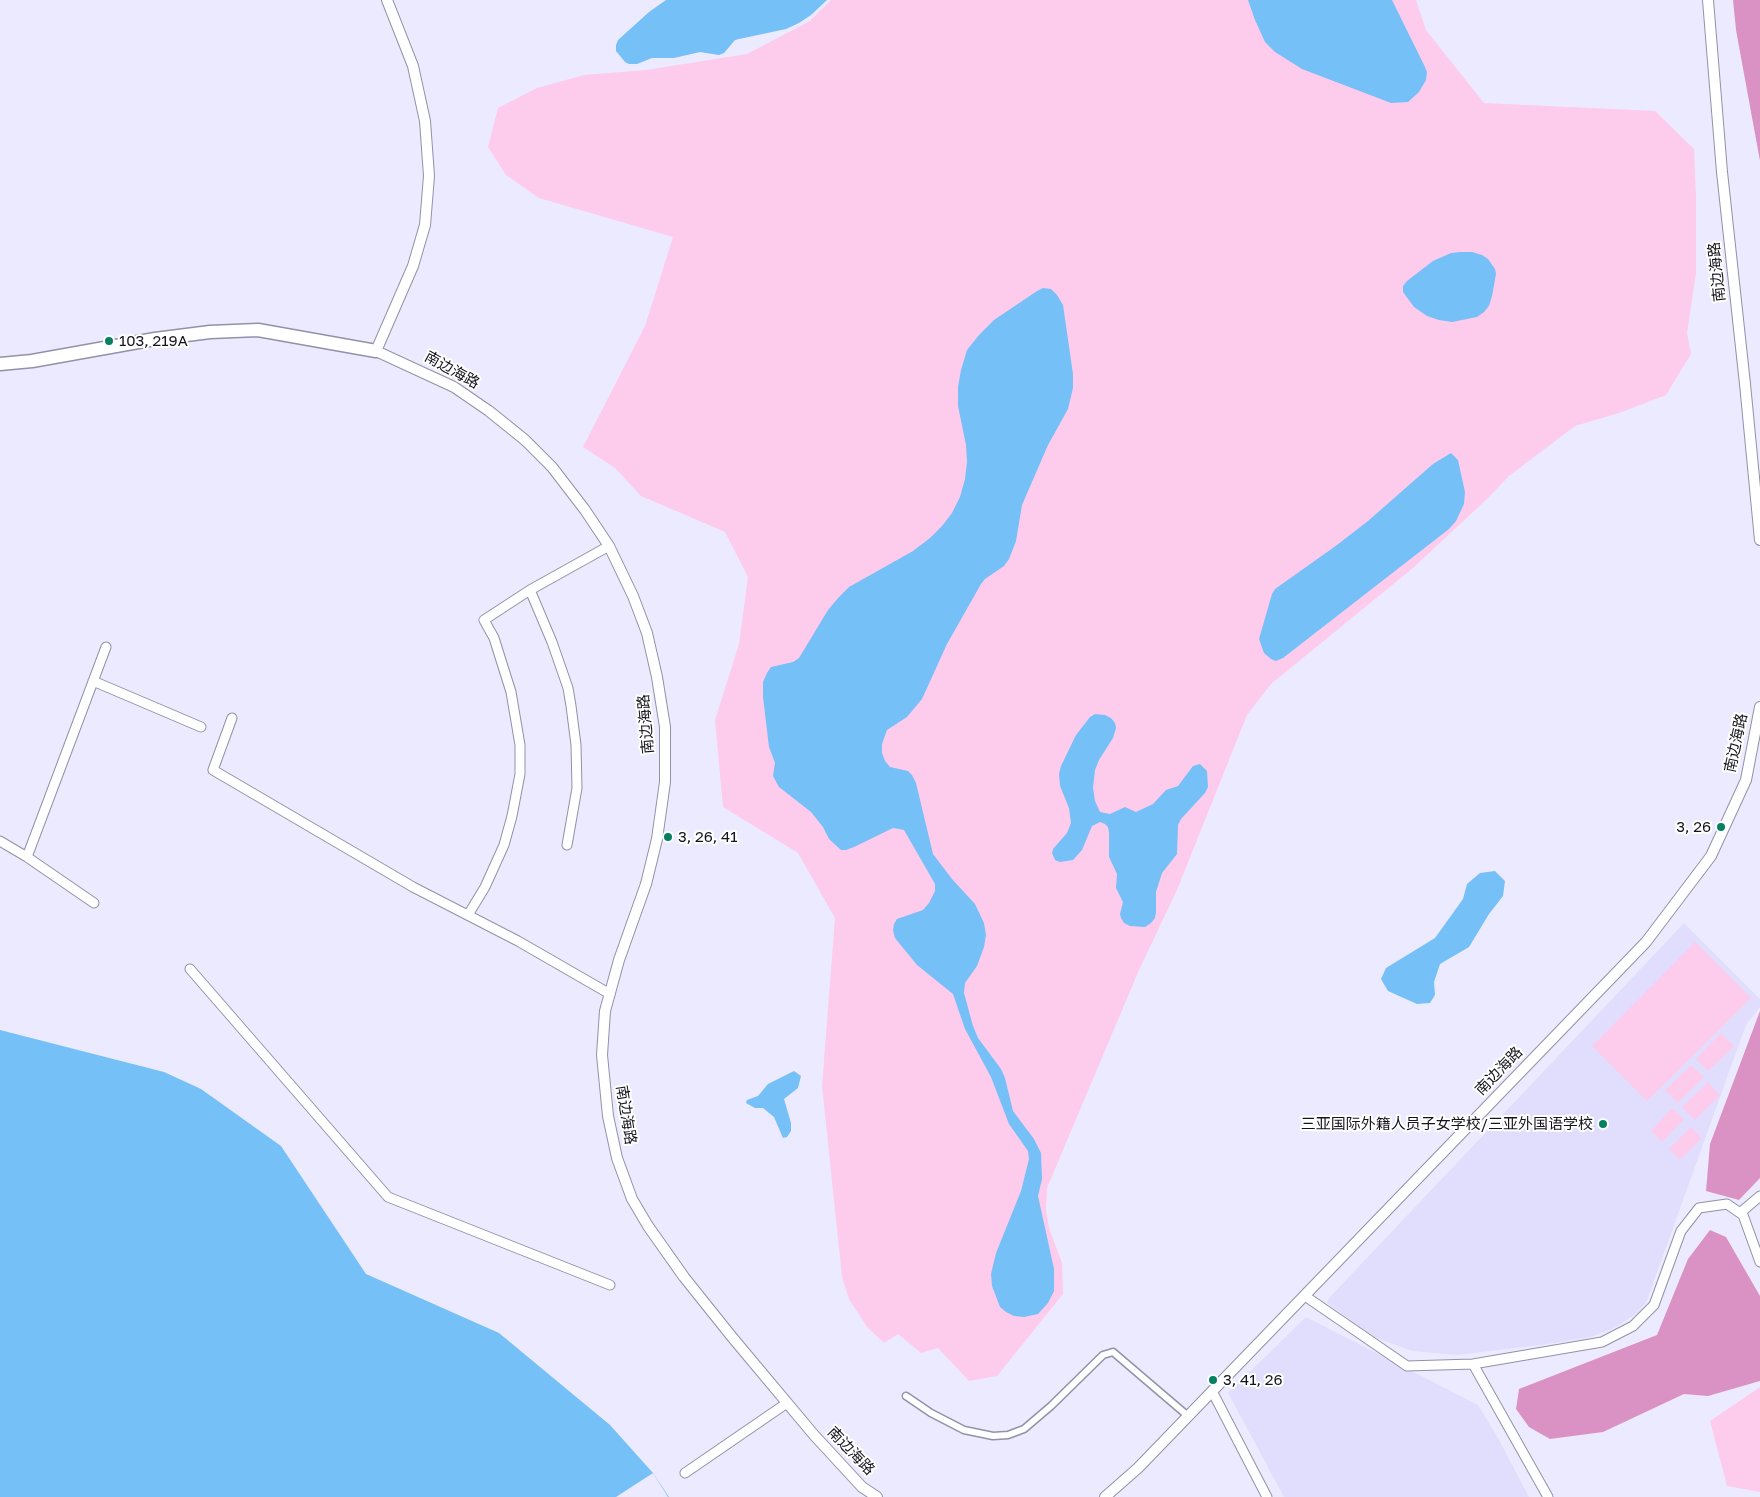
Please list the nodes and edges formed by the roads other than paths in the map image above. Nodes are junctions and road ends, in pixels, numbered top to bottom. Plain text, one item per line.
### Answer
1 (388, 0) edge
2 (1708, 0) edge
3 (376, 351) junction
4 (0, 364) edge
5 (1760, 540) edge
6 (609, 546) junction
7 (530, 590) junction
8 (106, 647) dead end
9 (93, 681) junction
10 (1760, 707) edge
11 (232, 718) dead end
12 (201, 727) dead end
13 (0, 841) edge
14 (567, 845) dead end
15 (27, 857) junction
16 (94, 903) dead end
17 (468, 915) junction
18 (190, 970) dead end
19 (610, 994) junction
20 (1760, 1196) edge
21 (1740, 1213) junction
22 (1760, 1262) edge
23 (610, 1285) dead end
24 (1304, 1296) junction
25 (1473, 1364) junction
26 (1212, 1391) junction
27 (906, 1396) dead end
28 (787, 1403) junction
29 (1188, 1416) junction
30 (685, 1472) dead end
31 (877, 1497) edge
32 (1105, 1497) edge
33 (1267, 1497) edge
34 (1548, 1497) edge

1 - 3 street
2 - 5 street, 南边海路
3 - 4 main road, 南边海路
3 - 6 street, 南边海路
6 - 7 street
6 - 19 street, 南边海路
7 - 14 street
7 - 17 street
8 - 9 street
9 - 12 street
9 - 15 street
10 - 24 street, 南边海路
11 - 17 street
13 - 15 street
15 - 16 street
17 - 19 street
18 - 23 street
19 - 28 street, 南边海路
20 - 21 street
21 - 22 street
21 - 25 street
24 - 25 street
24 - 26 street, 南边海路
25 - 34 street
26 - 29 street, 南边海路
26 - 33 street
27 - 29 street
28 - 30 street
28 - 31 street, 南边海路
29 - 32 street, 南边海路

